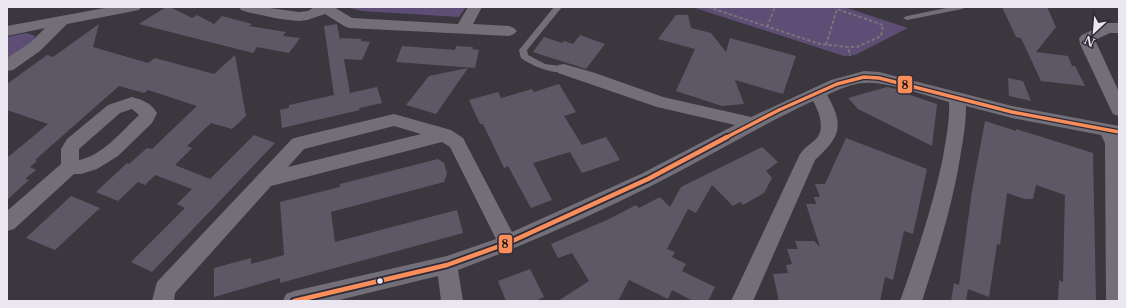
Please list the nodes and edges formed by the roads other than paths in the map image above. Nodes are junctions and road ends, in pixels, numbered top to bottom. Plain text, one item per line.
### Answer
1 (134, 7) edge
2 (246, 7) edge
3 (475, 7) edge
4 (558, 7) edge
5 (962, 7) edge
6 (322, 8) edge
7 (907, 18) dead end
8 (62, 21) junction
9 (1119, 28) edge
10 (463, 29) junction
11 (7, 31) edge
12 (509, 31) dead end
13 (7, 66) edge
14 (564, 68) joint
15 (817, 94) junction
16 (957, 99) junction
17 (1119, 110) edge
18 (753, 124) junction
19 (1114, 132) edge
20 (445, 135) junction
21 (70, 167) dead end
22 (266, 180) junction
23 (7, 223) edge
24 (508, 243) junction
25 (447, 265) junction
26 (163, 301) edge
27 (294, 301) edge
28 (452, 301) edge
29 (742, 301) edge
30 (911, 301) edge
31 (1117, 301) edge

1 - 8 street
2 - 6 street
3 - 10 street
4 - 14 lane
5 - 7 lane
6 - 10 street
8 - 11 street
8 - 13 street
9 - 17 street
10 - 12 street
14 - 18 street
15 - 16 street
15 - 18 street
15 - 29 street
16 - 19 street
16 - 30 street
18 - 24 street
19 - 31 street
20 - 22 street
20 - 22 street
20 - 24 street
21 - 23 street
22 - 26 street
24 - 25 street
25 - 27 street
25 - 28 street

